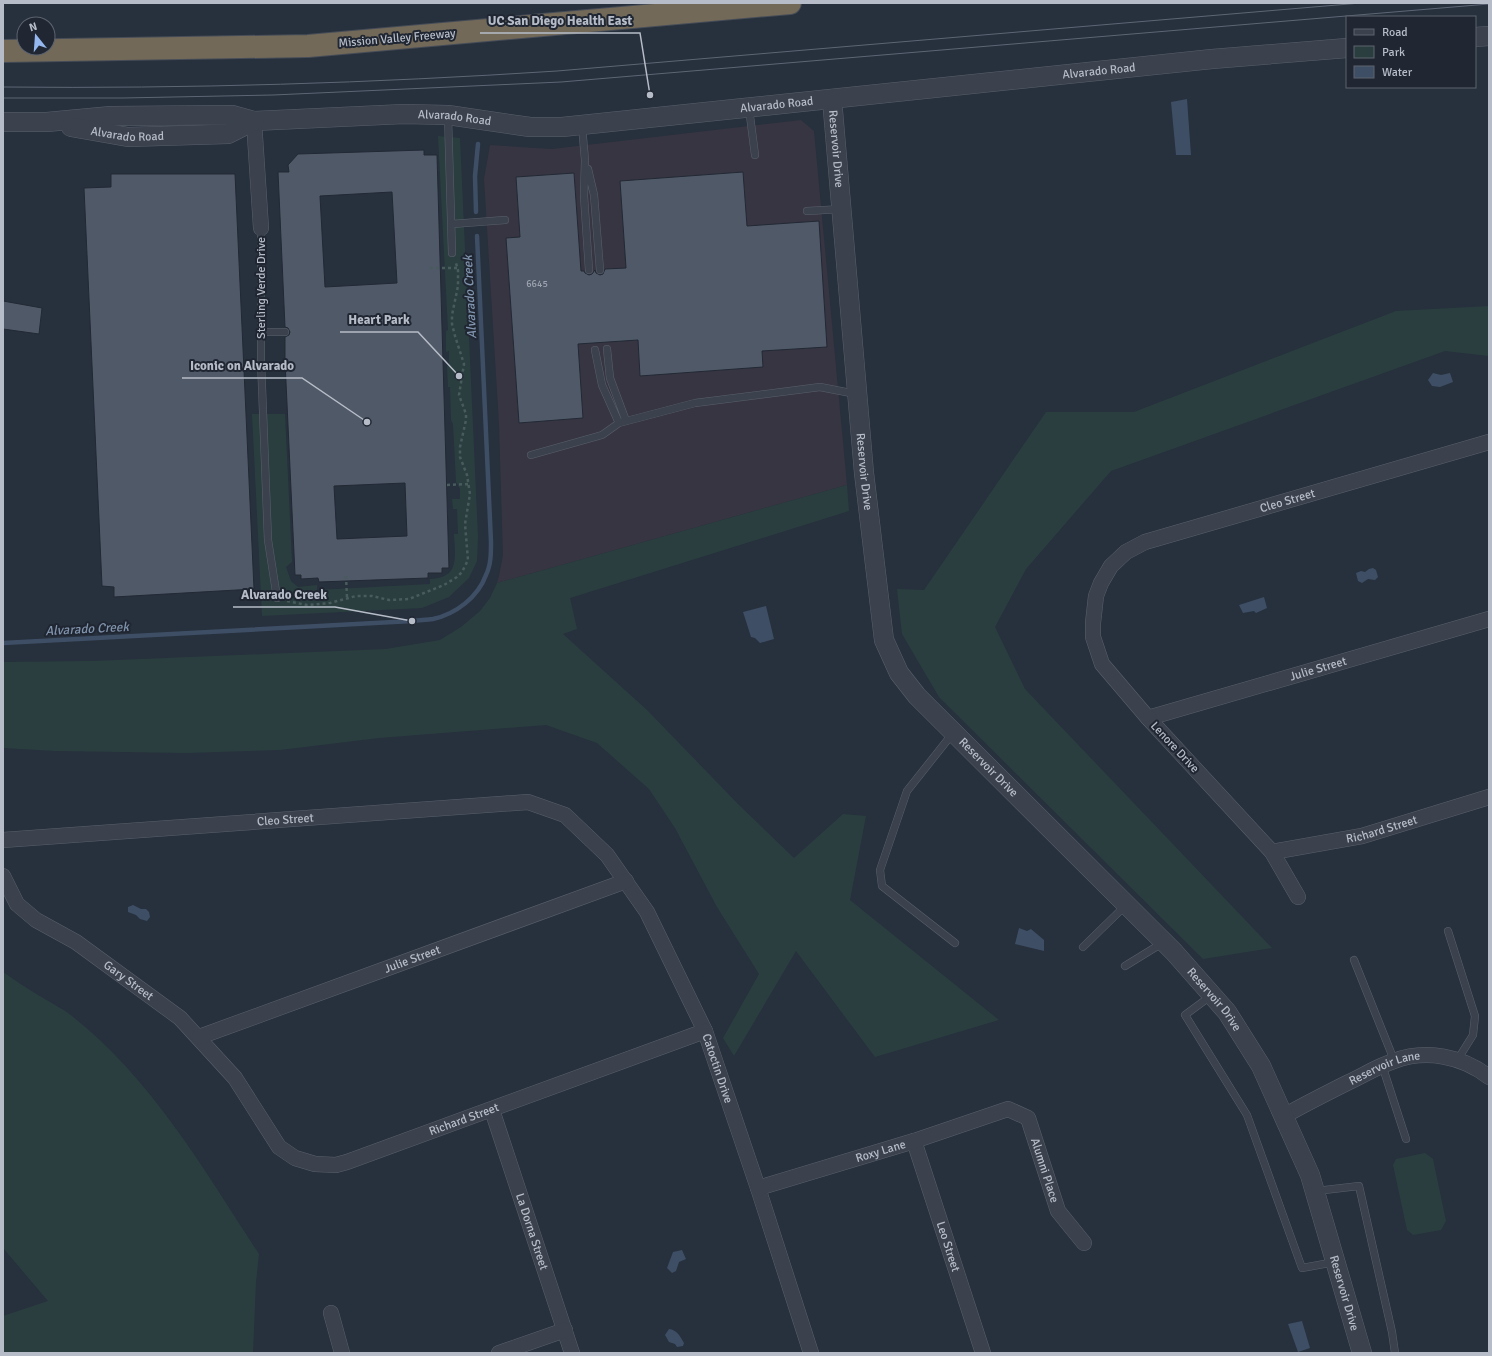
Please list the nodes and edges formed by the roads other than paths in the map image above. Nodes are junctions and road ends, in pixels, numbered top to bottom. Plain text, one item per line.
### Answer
1 (790, 3) edge
2 (1489, 36) edge
3 (1476, 37) edge
4 (1346, 48) edge
5 (3, 51) edge
6 (832, 99) junction
7 (749, 108) junction
8 (448, 115) junction
9 (254, 121) junction
10 (3, 122) edge
11 (582, 126) junction
12 (755, 155) dead end
13 (585, 160) junction
14 (842, 209) junction
15 (807, 211) dead end
16 (504, 220) dead end
17 (452, 224) junction
18 (261, 228) joint
19 (452, 253) road end
20 (589, 270) dead end
21 (600, 270) dead end
22 (261, 332) junction
23 (285, 332) dead end
24 (595, 350) dead end
25 (607, 350) dead end
26 (858, 394) junction
27 (622, 422) junction
28 (1489, 442) edge
29 (531, 455) dead end
30 (1101, 583) joint
31 (277, 598) road end
32 (1489, 619) edge
33 (1148, 718) junction
34 (953, 733) junction
35 (1489, 797) edge
36 (565, 815) joint
37 (3, 840) edge
38 (1272, 852) junction
39 (3, 876) edge
40 (626, 881) junction
41 (1298, 897) dead end
42 (1126, 904) junction
43 (1448, 932) dead end
44 (1164, 942) junction
45 (955, 943) dead end
46 (1083, 947) dead end
47 (1354, 960) dead end
48 (1124, 966) dead end
49 (1212, 995) junction
50 (705, 1031) junction
51 (199, 1037) junction
52 (1458, 1060) junction
53 (1388, 1063) junction
54 (1489, 1077) edge
55 (247, 1096) joint
56 (492, 1110) junction
57 (1001, 1111) joint
58 (1284, 1116) junction
59 (1406, 1139) dead end
60 (914, 1140) junction
61 (758, 1188) junction
62 (1314, 1191) junction
63 (1084, 1244) dead end
64 (1336, 1262) junction
65 (331, 1313) dead end
66 (565, 1330) junction
67 (342, 1353) edge
68 (499, 1353) edge
69 (572, 1353) edge
70 (811, 1353) edge
71 (983, 1353) edge
72 (1362, 1353) edge
73 (1395, 1353) edge

1 - 5 highway, Mission Valley Freeway
2 - 3 street
4 - 6 street, Alvarado Road
6 - 7 street, Alvarado Road
6 - 14 street, Reservoir Drive
7 - 11 street, Alvarado Road
7 - 12 lane
8 - 9 street, Alvarado Road
8 - 11 street, Alvarado Road
8 - 17 lane
9 - 10 street, Alvarado Road
9 - 18 street, Sterling Verde Drive
11 - 13 lane
13 - 20 lane
13 - 21 lane
14 - 15 lane
14 - 26 street, Reservoir Drive
16 - 17 lane
17 - 19 lane
18 - 22 lane, Sterling Verde Drive
22 - 23 lane
22 - 31 lane, Sterling Verde Drive
24 - 27 lane
25 - 27 lane
26 - 27 lane
26 - 34 street, Reservoir Drive
27 - 29 lane
28 - 30 street, Cleo Street
30 - 33 street, Lenore Drive
32 - 33 street, Julie Street
33 - 38 street, Lenore Drive
34 - 42 street, Reservoir Drive
34 - 45 lane
35 - 38 street, Richard Street
36 - 37 street, Cleo Street
36 - 40 street, Catoctin Drive
38 - 41 street, Lenore Drive
39 - 51 street, Gary Street
40 - 50 street, Catoctin Drive
40 - 51 street, Julie Street
42 - 44 street, Reservoir Drive
42 - 46 lane
43 - 52 lane
44 - 48 lane
44 - 49 street, Reservoir Drive
47 - 53 lane
49 - 58 street, Reservoir Drive
49 - 64 lane
50 - 56 street, Richard Street
50 - 61 street, Catoctin Drive
51 - 55 street, Gary Street
52 - 53 street, Reservoir Lane
52 - 54 street, Reservoir Lane
53 - 58 street, Reservoir Lane
53 - 59 lane
55 - 56 street, Richard Street
56 - 66 street, La Dorna Street
57 - 60 street, Roxy Lane
57 - 63 street, Alumni Place
58 - 62 street, Reservoir Drive
60 - 61 street, Roxy Lane
60 - 71 street, Leo Street
61 - 70 street, Catoctin Drive
62 - 64 street, Reservoir Drive
62 - 73 lane
64 - 72 street, Reservoir Drive
65 - 67 street
66 - 68 street
66 - 69 street, La Dorna Street

